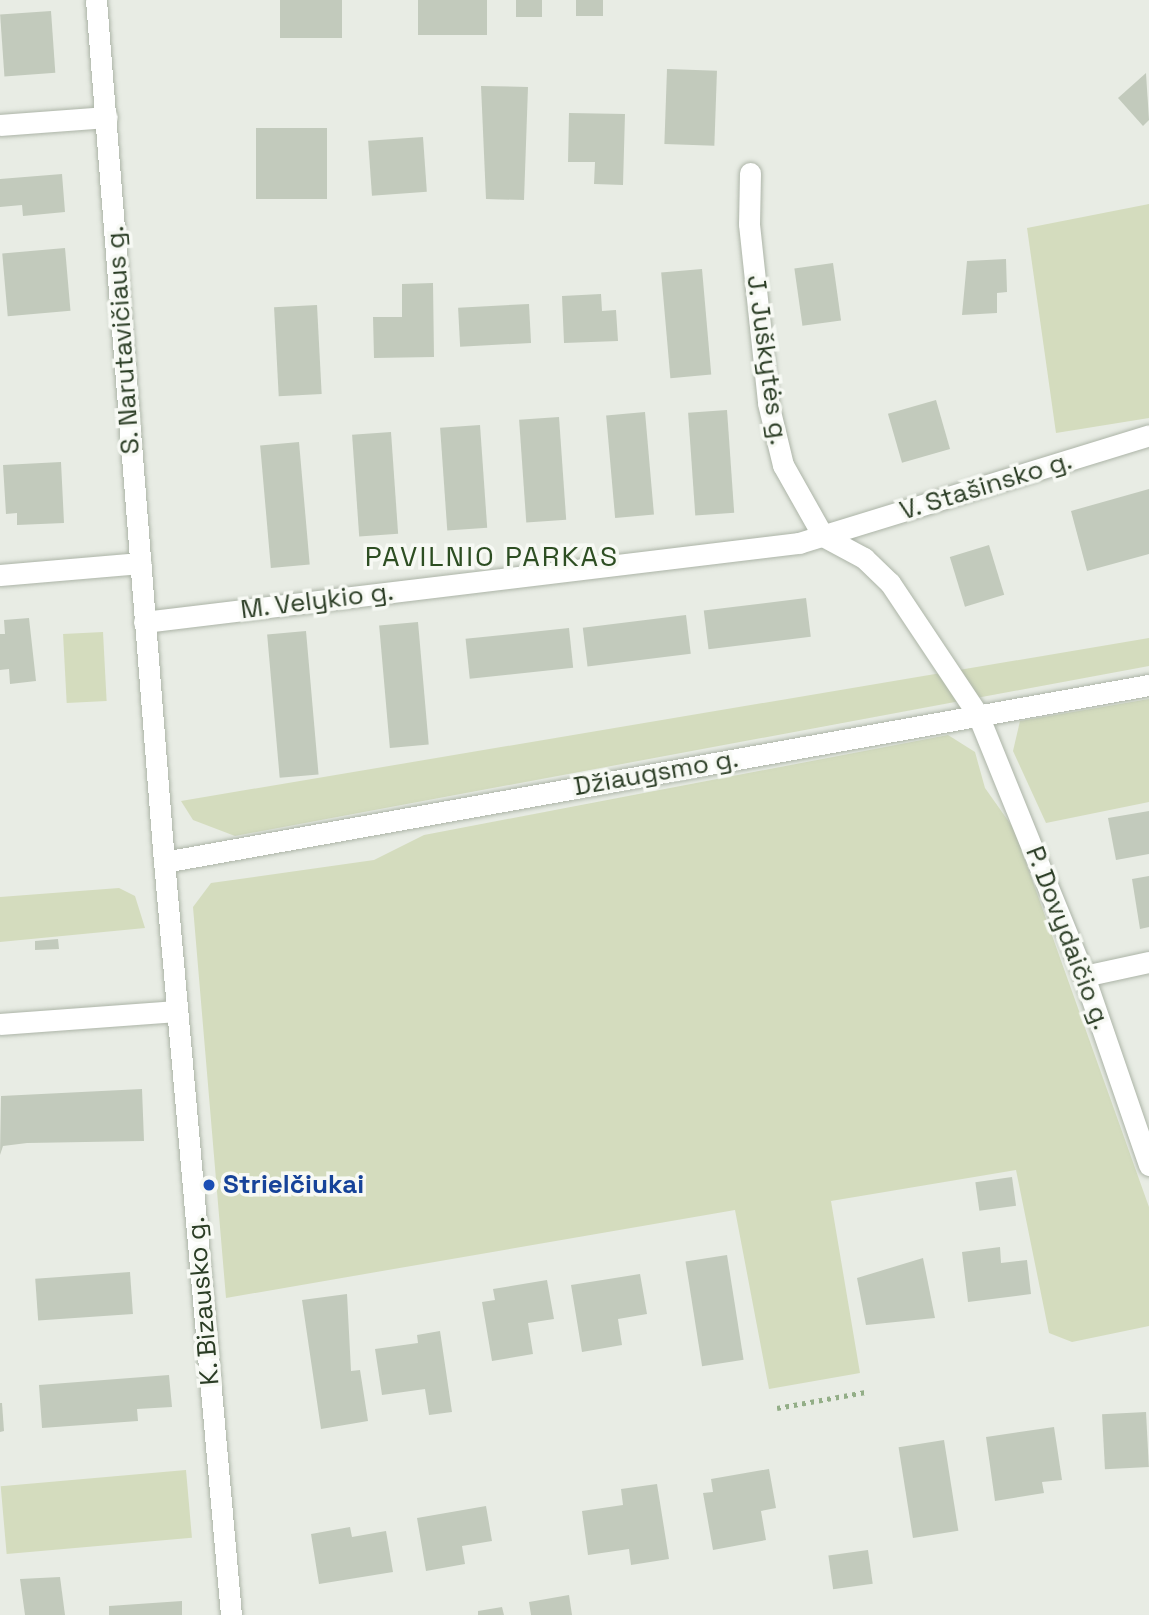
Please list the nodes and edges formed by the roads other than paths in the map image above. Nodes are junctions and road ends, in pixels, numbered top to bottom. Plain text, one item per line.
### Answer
1 (96, 0) edge
2 (107, 117) junction
3 (0, 125) edge
4 (750, 173) dead end
5 (1149, 435) edge
6 (823, 536) junction
7 (140, 563) junction
8 (0, 575) edge
9 (144, 622) junction
10 (1149, 685) edge
11 (978, 715) junction
12 (164, 862) junction
13 (1149, 962) edge
14 (1084, 976) junction
15 (177, 1011) junction
16 (0, 1024) edge
17 (1149, 1165) edge
18 (231, 1615) edge

1 - 2 street, S. Narutavičiaus g.
2 - 3 street
2 - 7 street, S. Narutavičiaus g.
4 - 6 street, J. Juškytės g.
5 - 6 street, V. Stašinsko g.
6 - 9 street, M. Velykio g.
6 - 11 street, P. Dovydaičio g.
7 - 8 street
7 - 9 street, S. Narutavičiaus g.
9 - 12 street, S. Narutavičiaus g.
10 - 11 street, Džiaugsmo g.
11 - 12 street, Džiaugsmo g.
11 - 14 street, P. Dovydaičio g.
12 - 15 street, K. Bizausko g.
13 - 14 street
14 - 17 street, P. Dovydaičio g.
15 - 16 street
15 - 18 street, K. Bizausko g.

